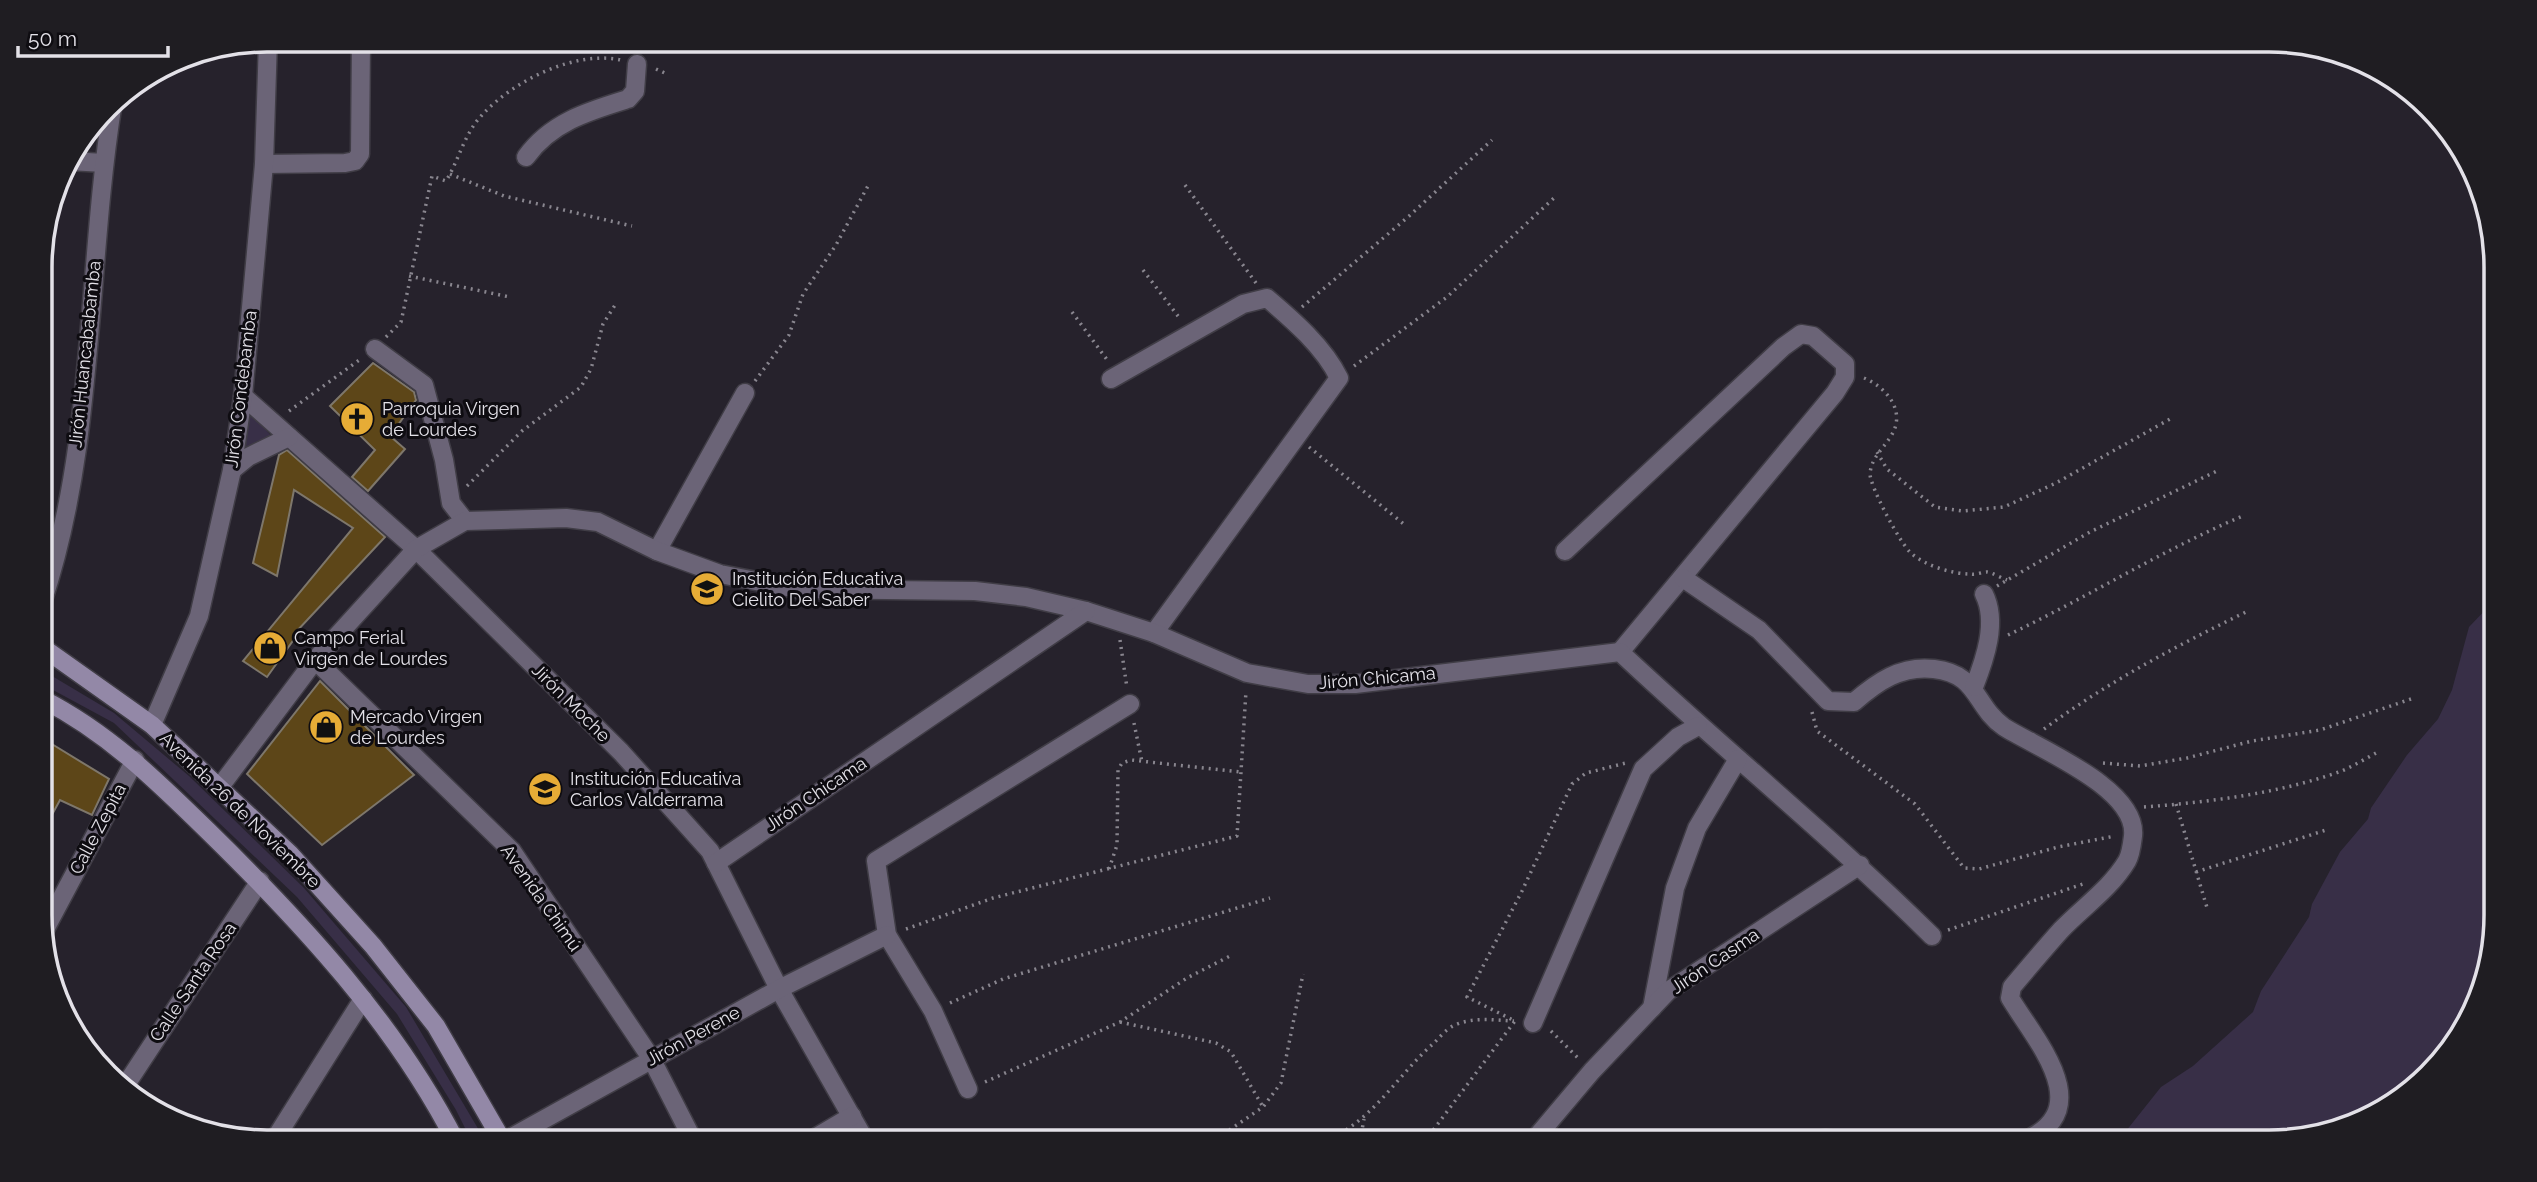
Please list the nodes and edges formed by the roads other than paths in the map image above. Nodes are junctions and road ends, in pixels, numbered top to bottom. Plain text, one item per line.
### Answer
1 (268, 52) edge
2 (361, 52) edge
3 (637, 64) road end
4 (110, 123) edge
5 (526, 157) dead end
6 (80, 162) edge
7 (103, 163) junction
8 (264, 164) junction
9 (375, 349) road end
10 (1115, 377) road end
11 (745, 393) road end
12 (243, 396) junction
13 (289, 437) junction
14 (232, 470) junction
15 (465, 521) junction
16 (416, 549) junction
17 (657, 551) junction
18 (1564, 551) dead end
19 (53, 568) edge
20 (1683, 578) junction
21 (1983, 594) road end
22 (1086, 611) junction
23 (1154, 633) junction
24 (1620, 652) junction
25 (53, 655) edge
26 (315, 660) junction
27 (1974, 687) junction
28 (1130, 704) dead end
29 (53, 705) edge
30 (152, 725) junction
31 (1698, 726) junction
32 (1738, 759) junction
33 (135, 760) junction
34 (219, 788) junction
35 (716, 863) junction
36 (1860, 864) junction
37 (260, 881) junction
38 (53, 914) edge
39 (887, 935) junction
40 (1933, 936) road end
41 (779, 989) junction
42 (363, 999) junction
43 (1652, 1008) junction
44 (1524, 1022) road end
45 (651, 1058) junction
46 (130, 1079) edge
47 (968, 1089) road end
48 (852, 1116) junction
49 (1543, 1129) edge
50 (2043, 1129) edge
51 (281, 1130) edge
52 (450, 1130) edge
53 (496, 1130) edge
54 (524, 1130) edge
55 (688, 1130) edge
56 (829, 1130) edge
57 (859, 1130) edge

1 - 8 street, Jirón Condebamba
2 - 8 street
3 - 5 street
4 - 7 street, Jirón Huancababamba
6 - 7 street
7 - 19 street, Jirón Huancababamba
8 - 12 street, Jirón Condebamba
9 - 15 street
10 - 23 street
11 - 17 street
12 - 13 street, Jirón Moche
12 - 14 street, Jirón Condebamba
13 - 14 street
13 - 16 street, Jirón Moche
14 - 30 street, Jirón Condebamba
15 - 16 street
15 - 17 street
16 - 26 street
16 - 35 street, Jirón Moche
17 - 22 street
18 - 20 street
20 - 24 street
20 - 27 street
21 - 27 street
22 - 23 street, Jirón Chicama
22 - 35 street, Jirón Chicama
23 - 24 street, Jirón Chicama
24 - 31 street
25 - 30 main road, Avenida 26 de Noviembre
26 - 34 street
26 - 45 street, Avenida Chimú
27 - 50 street
28 - 39 street
29 - 33 main road, Avenida 26 de Noviembre
30 - 34 main road, Avenida 26 de Noviembre
31 - 32 street
31 - 44 street
32 - 36 street
32 - 43 street
33 - 37 main road, Avenida 26 de Noviembre
33 - 38 street, Calle Zepita
34 - 53 main road, Avenida 26 de Noviembre
35 - 41 street, Jirón Moche
36 - 40 street
36 - 43 street, Jirón Casma
37 - 42 main road, Avenida 26 de Noviembre
37 - 46 street, Calle Santa Rosa
39 - 41 street, Jirón Perene
39 - 47 street
41 - 45 street, Jirón Perene
41 - 48 street, Jirón Moche
42 - 51 street
42 - 52 main road, Avenida 26 de Noviembre
43 - 49 street, Jirón Casma
45 - 54 street, Jirón Perene
45 - 55 street, Avenida Chimú
48 - 56 street
48 - 57 street, Jirón Moche

